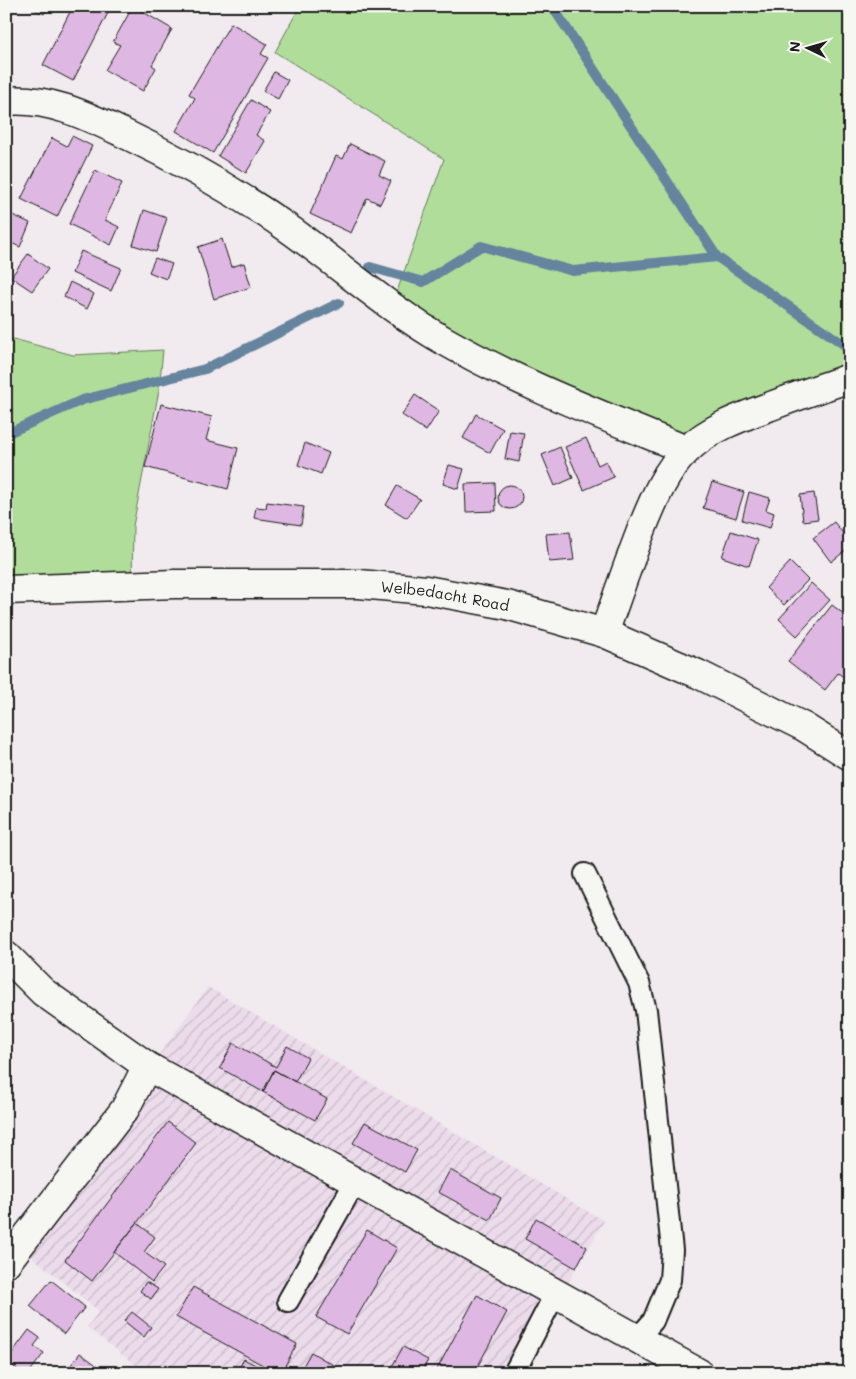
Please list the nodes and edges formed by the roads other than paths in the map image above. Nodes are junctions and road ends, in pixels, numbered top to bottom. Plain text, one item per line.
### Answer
1 (6, 101) edge
2 (850, 378) edge
3 (686, 450) junction
4 (6, 590) edge
5 (604, 633) junction
6 (850, 756) edge
7 (585, 874) dead end
8 (6, 955) edge
9 (147, 1066) junction
10 (356, 1182) junction
11 (6, 1263) edge
12 (556, 1292) junction
13 (288, 1301) dead end
14 (638, 1338) junction
15 (514, 1373) edge
16 (699, 1373) edge

1 - 3 street
2 - 3 street
3 - 5 street
4 - 5 street, Welbedacht Road
5 - 6 street, Welbedacht Road
7 - 14 lane
8 - 9 street
9 - 10 street
9 - 11 street
10 - 12 street
10 - 13 lane
12 - 14 street
12 - 15 lane
14 - 16 street

